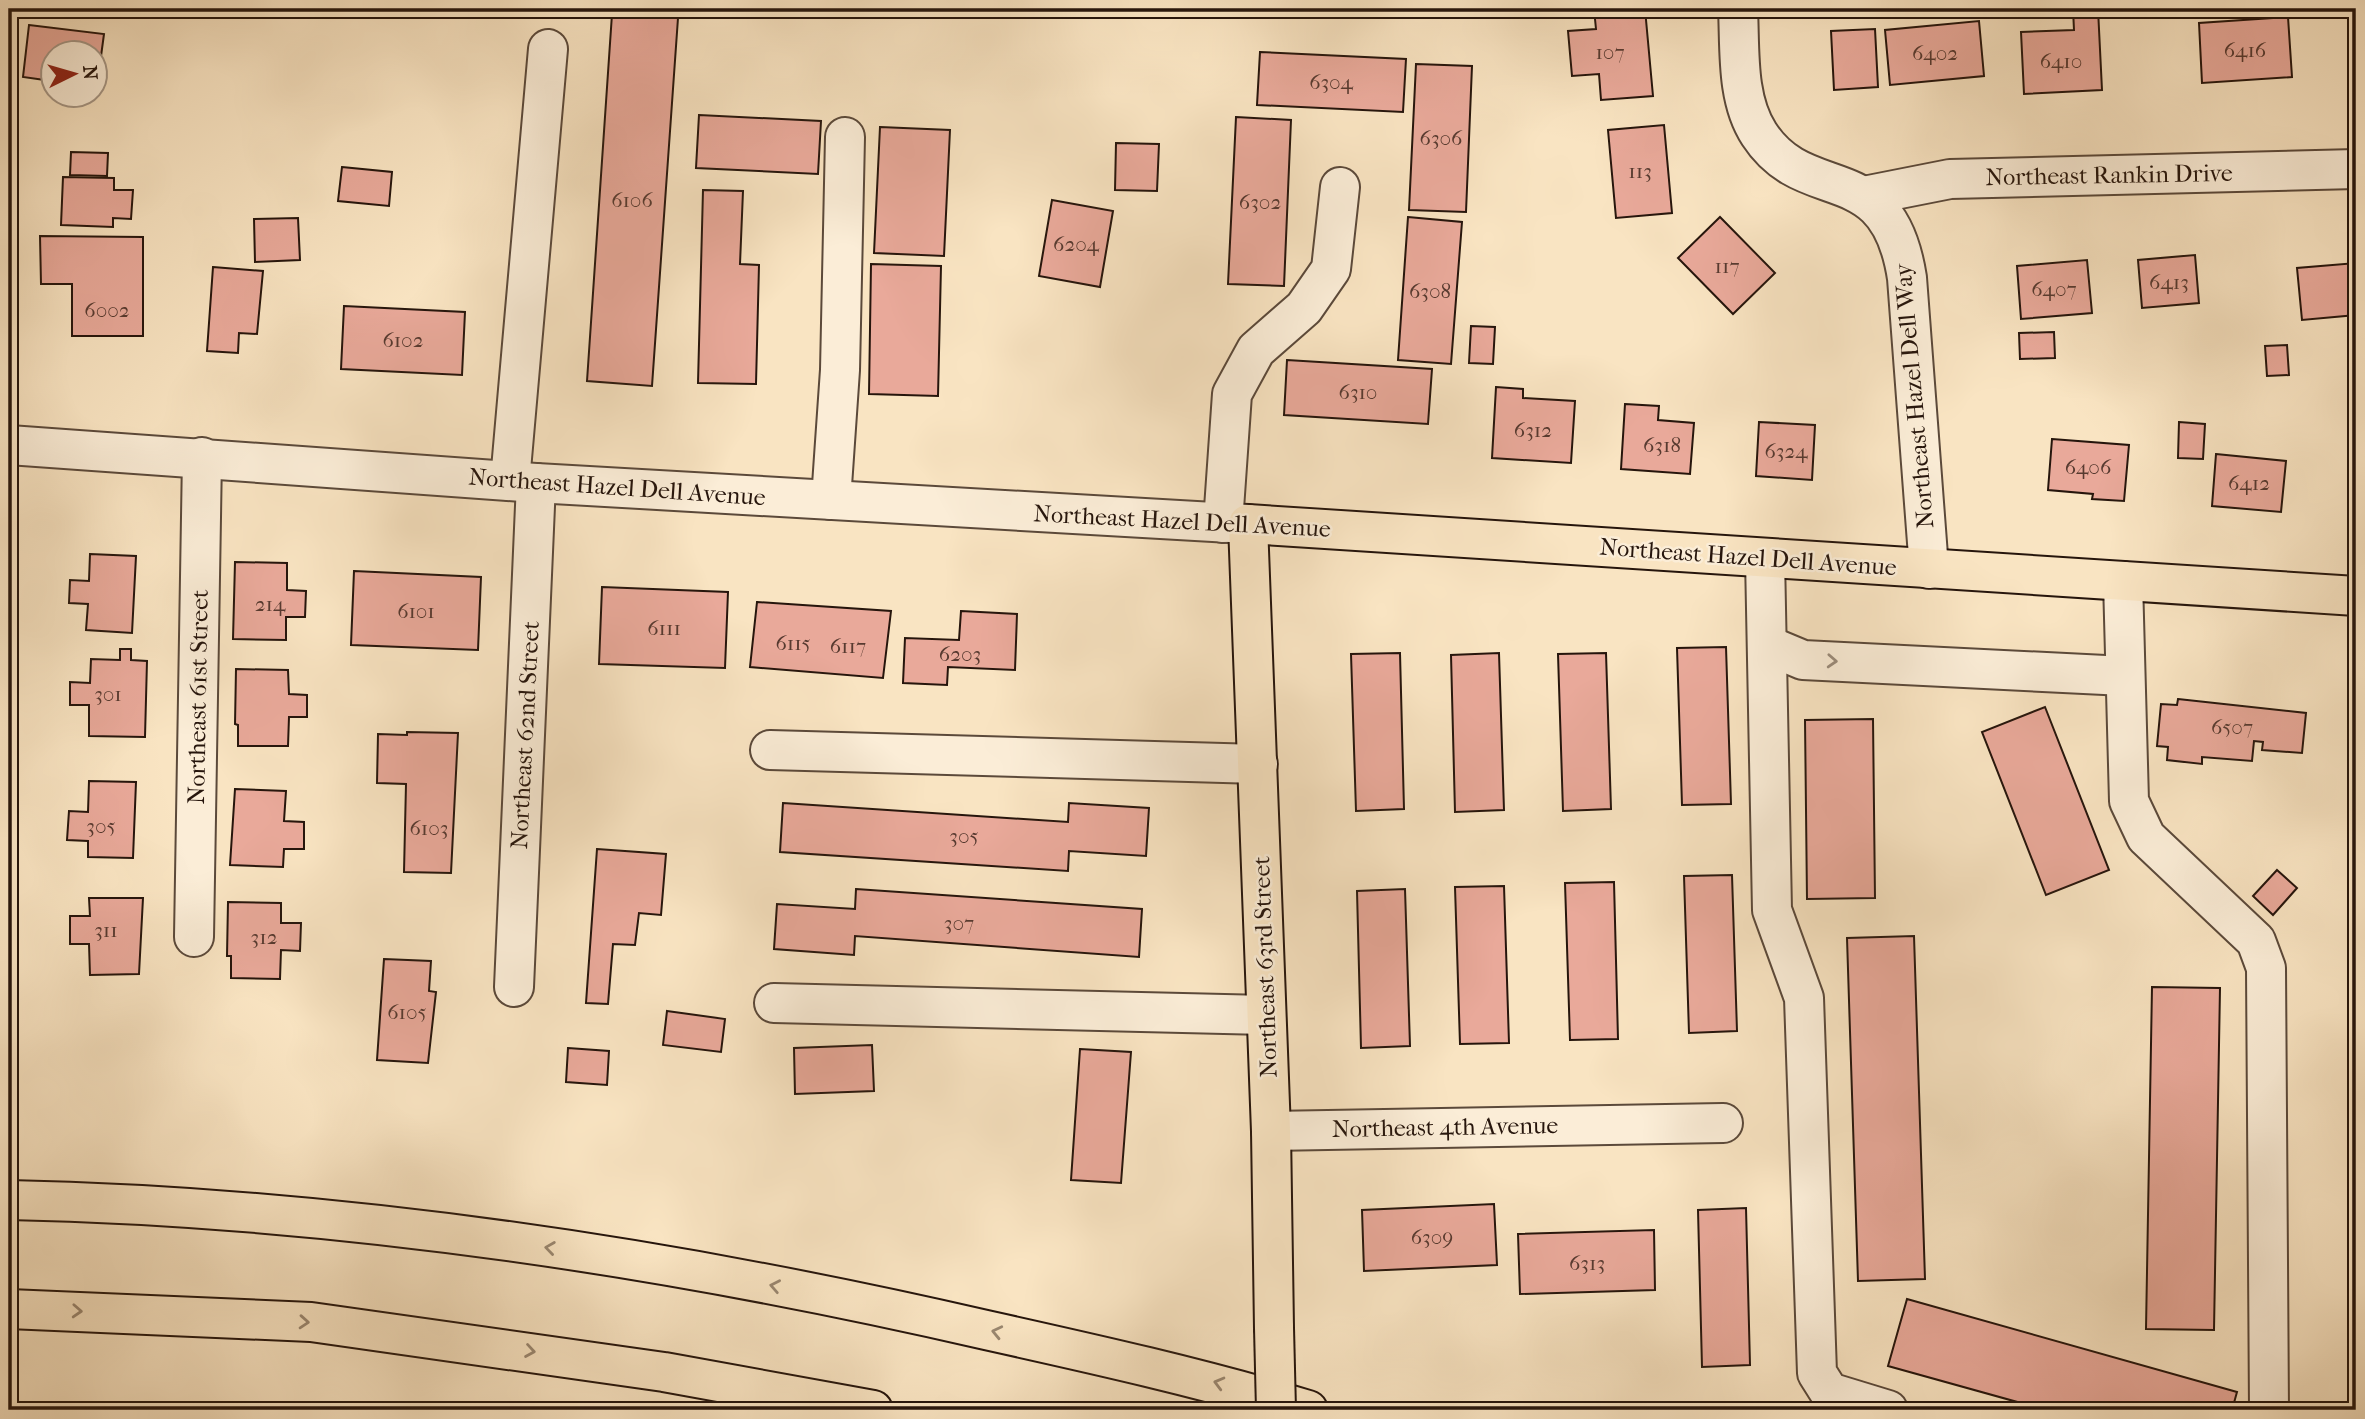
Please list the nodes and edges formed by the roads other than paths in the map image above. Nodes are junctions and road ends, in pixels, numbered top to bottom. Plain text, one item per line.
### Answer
1 (1738, 9) edge
2 (548, 49) dead end
3 (845, 137) dead end
4 (2356, 169) edge
5 (1340, 187) dead end
6 (1864, 196) junction
7 (9, 445) edge
8 (202, 457) junction
9 (523, 482) junction
10 (831, 500) junction
11 (1236, 524) junction
12 (1765, 558) junction
13 (1929, 569) junction
14 (2123, 581) junction
15 (2356, 596) edge
16 (1767, 645) junction
17 (2125, 676) junction
18 (770, 750) dead end
19 (1258, 764) junction
20 (194, 937) dead end
21 (514, 987) dead end
22 (774, 1003) dead end
23 (1266, 1015) junction
24 (1723, 1123) dead end
25 (1271, 1131) junction
26 (9, 1200) edge
27 (9, 1309) edge
28 (873, 1410) edge
29 (1276, 1410) edge
30 (1308, 1410) edge
31 (1888, 1410) edge
32 (2269, 1410) edge

1 - 6 street, Northeast Hazel Dell Way
2 - 9 street, Northeast 62nd Street
3 - 10 street
4 - 6 street, Northeast Rankin Drive
5 - 11 street
6 - 13 street, Northeast Hazel Dell Way
7 - 8 street, Northeast Hazel Dell Avenue
8 - 9 street, Northeast Hazel Dell Avenue
8 - 20 street, Northeast 61st Street
9 - 10 street, Northeast Hazel Dell Avenue
9 - 21 street, Northeast 62nd Street
10 - 11 street, Northeast Hazel Dell Avenue
11 - 12 main road, Northeast Hazel Dell Avenue
11 - 19 main road, Northeast 63rd Street
12 - 13 main road, Northeast Hazel Dell Avenue
12 - 16 street
13 - 14 main road, Northeast Hazel Dell Avenue
14 - 15 main road, Northeast Hazel Dell Avenue
14 - 17 street
16 -> 17 street
16 - 31 street
17 - 32 street
18 - 19 street
19 - 23 main road, Northeast 63rd Street
22 - 23 street
23 - 25 main road, Northeast 63rd Street
24 - 25 street, Northeast 4th Avenue
25 - 29 main road, Northeast 63rd Street, bridge
30 -> 26 main road
27 -> 28 main road

